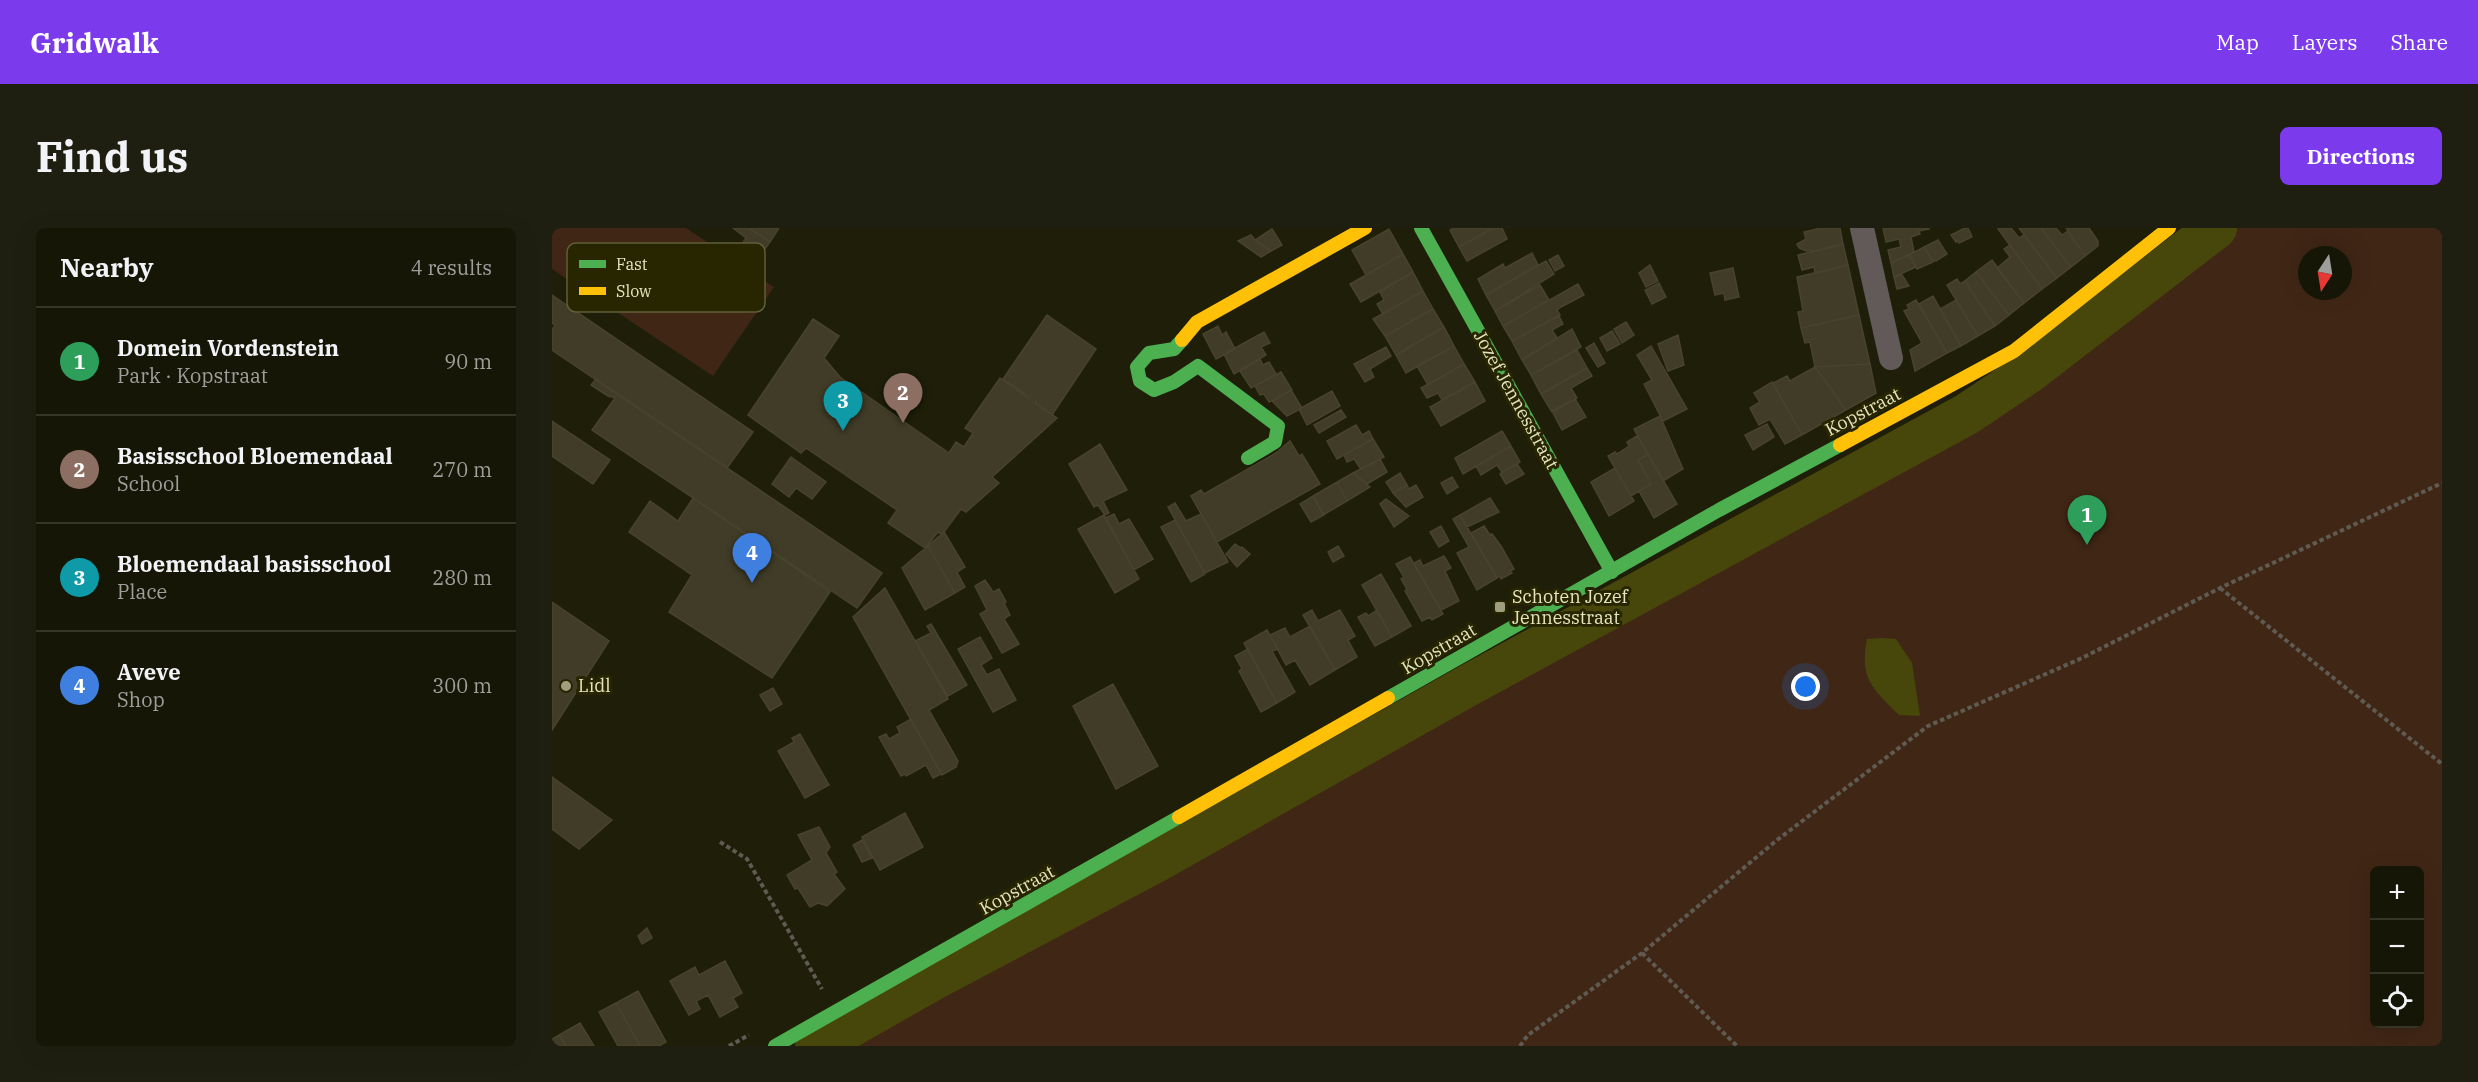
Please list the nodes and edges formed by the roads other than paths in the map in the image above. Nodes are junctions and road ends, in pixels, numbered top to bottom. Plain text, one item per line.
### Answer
1 (1365, 228) edge
2 (1420, 228) edge
3 (1862, 228) edge
4 (2169, 228) edge
5 (1174, 349) junction
6 (1891, 357) dead end
7 (1198, 366) junction
8 (1248, 458) dead end
9 (1612, 572) junction
10 (775, 1046) edge

1 - 5 main road
2 - 9 main road, Jozef Jennesstraat
3 - 6 street
4 - 9 main road, Kopstraat
5 - 7 street
5 - 7 main road
7 - 8 main road
9 - 10 main road, Kopstraat

